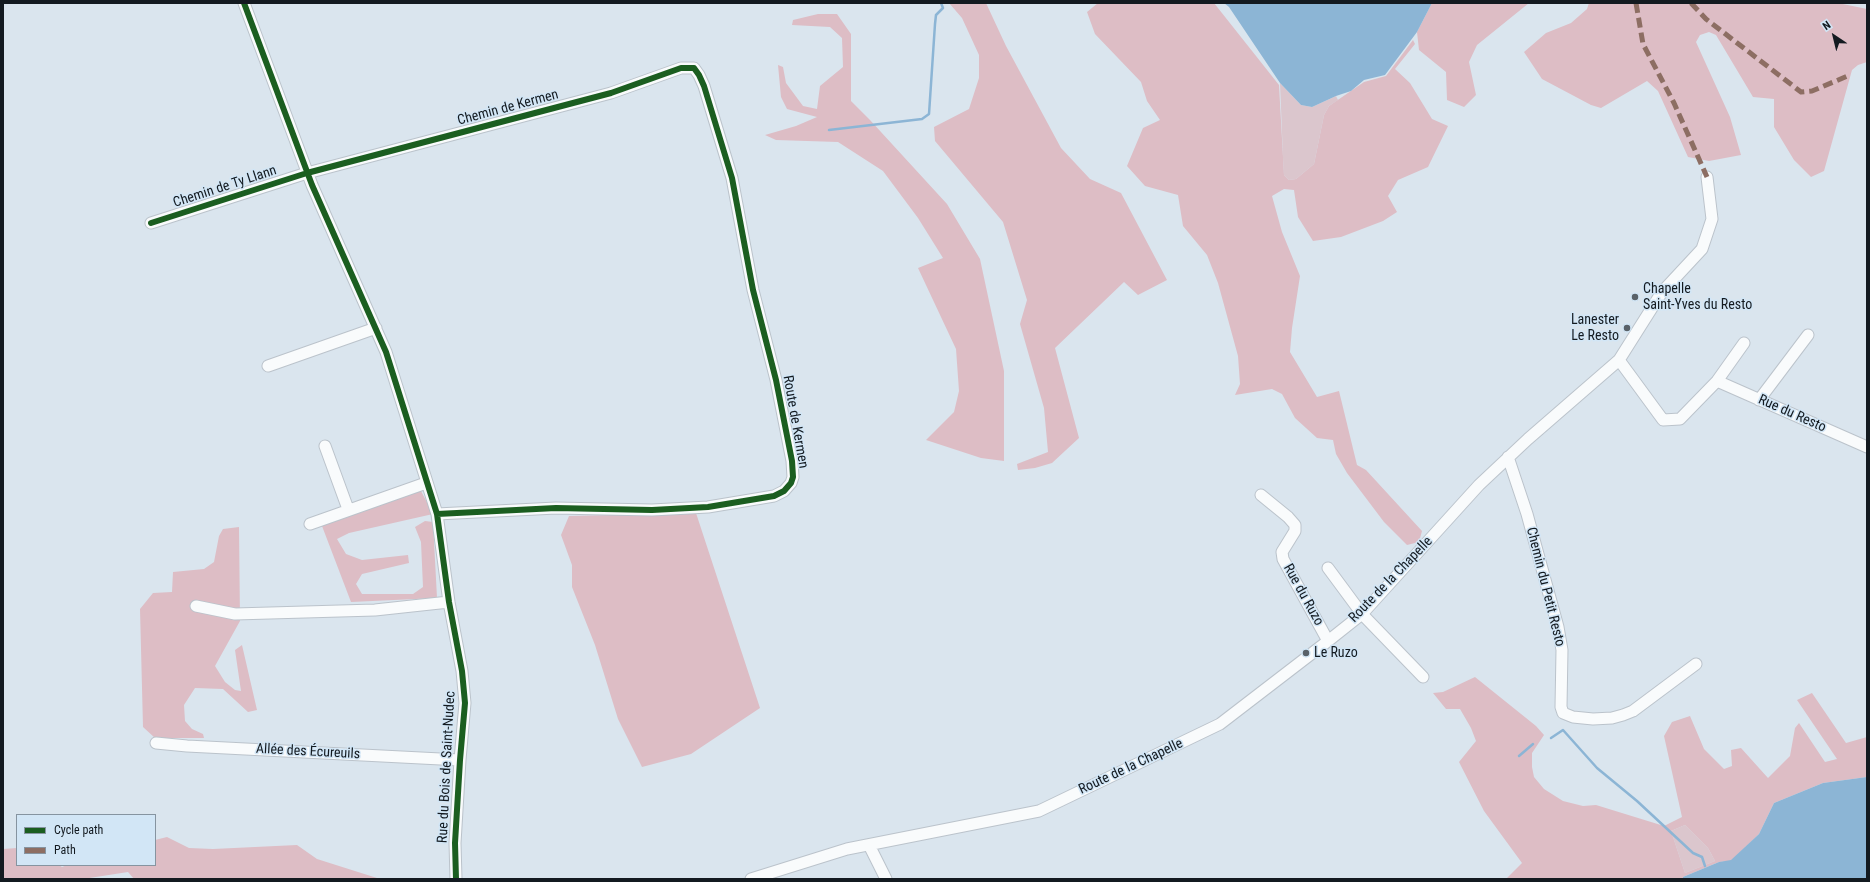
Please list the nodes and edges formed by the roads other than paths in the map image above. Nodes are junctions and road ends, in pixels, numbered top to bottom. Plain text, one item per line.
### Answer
1 (244, 3) edge
2 (704, 86) joint
3 (307, 173) junction
4 (1707, 178) dead end
5 (151, 223) dead end
6 (376, 328) junction
7 (1808, 335) dead end
8 (1744, 343) dead end
9 (1619, 360) junction
10 (268, 366) dead end
11 (1717, 381) junction
12 (1759, 400) junction
13 (325, 446) dead end
14 (1867, 447) edge
15 (1508, 457) junction
16 (426, 483) junction
17 (1261, 495) dead end
18 (348, 509) junction
19 (437, 514) junction
20 (310, 524) dead end
21 (1328, 568) dead end
22 (449, 602) junction
23 (196, 606) dead end
24 (1362, 614) junction
25 (1328, 641) junction
26 (1696, 664) dead end
27 (1424, 677) dead end
28 (156, 743) dead end
29 (460, 760) junction
30 (869, 845) junction
31 (456, 879) edge
32 (751, 879) edge
33 (886, 879) edge

1 - 3 street, Rue du Bois de Saint-Nudec
2 - 3 street, Chemin de Kermen
2 - 19 street, Route de Kermen
3 - 5 street, Chemin de Ty Llann
3 - 6 street, Rue du Bois de Saint-Nudec
4 - 9 street, Route de la Chapelle
6 - 10 street
6 - 16 street, Rue du Bois de Saint-Nudec
7 - 12 street
8 - 11 street
9 - 11 street
9 - 15 street, Route de la Chapelle
11 - 12 street, Rue du Resto
12 - 14 street, Rue du Resto
13 - 18 street
15 - 24 street, Route de la Chapelle
15 - 26 street, Chemin du Petit Resto
16 - 18 street
16 - 19 street, Rue du Bois de Saint-Nudec
17 - 25 street, Rue du Ruzo
18 - 20 street
19 - 22 street, Rue du Bois de Saint-Nudec
21 - 24 street
22 - 23 street
22 - 29 street, Rue du Bois de Saint-Nudec
24 - 25 street, Route de la Chapelle
24 - 27 street
25 - 30 street, Route de la Chapelle
28 - 29 street, Allée des Écureuils
29 - 31 street, Rue du Bois de Saint-Nudec
30 - 32 street, Route de la Chapelle
30 - 33 street

